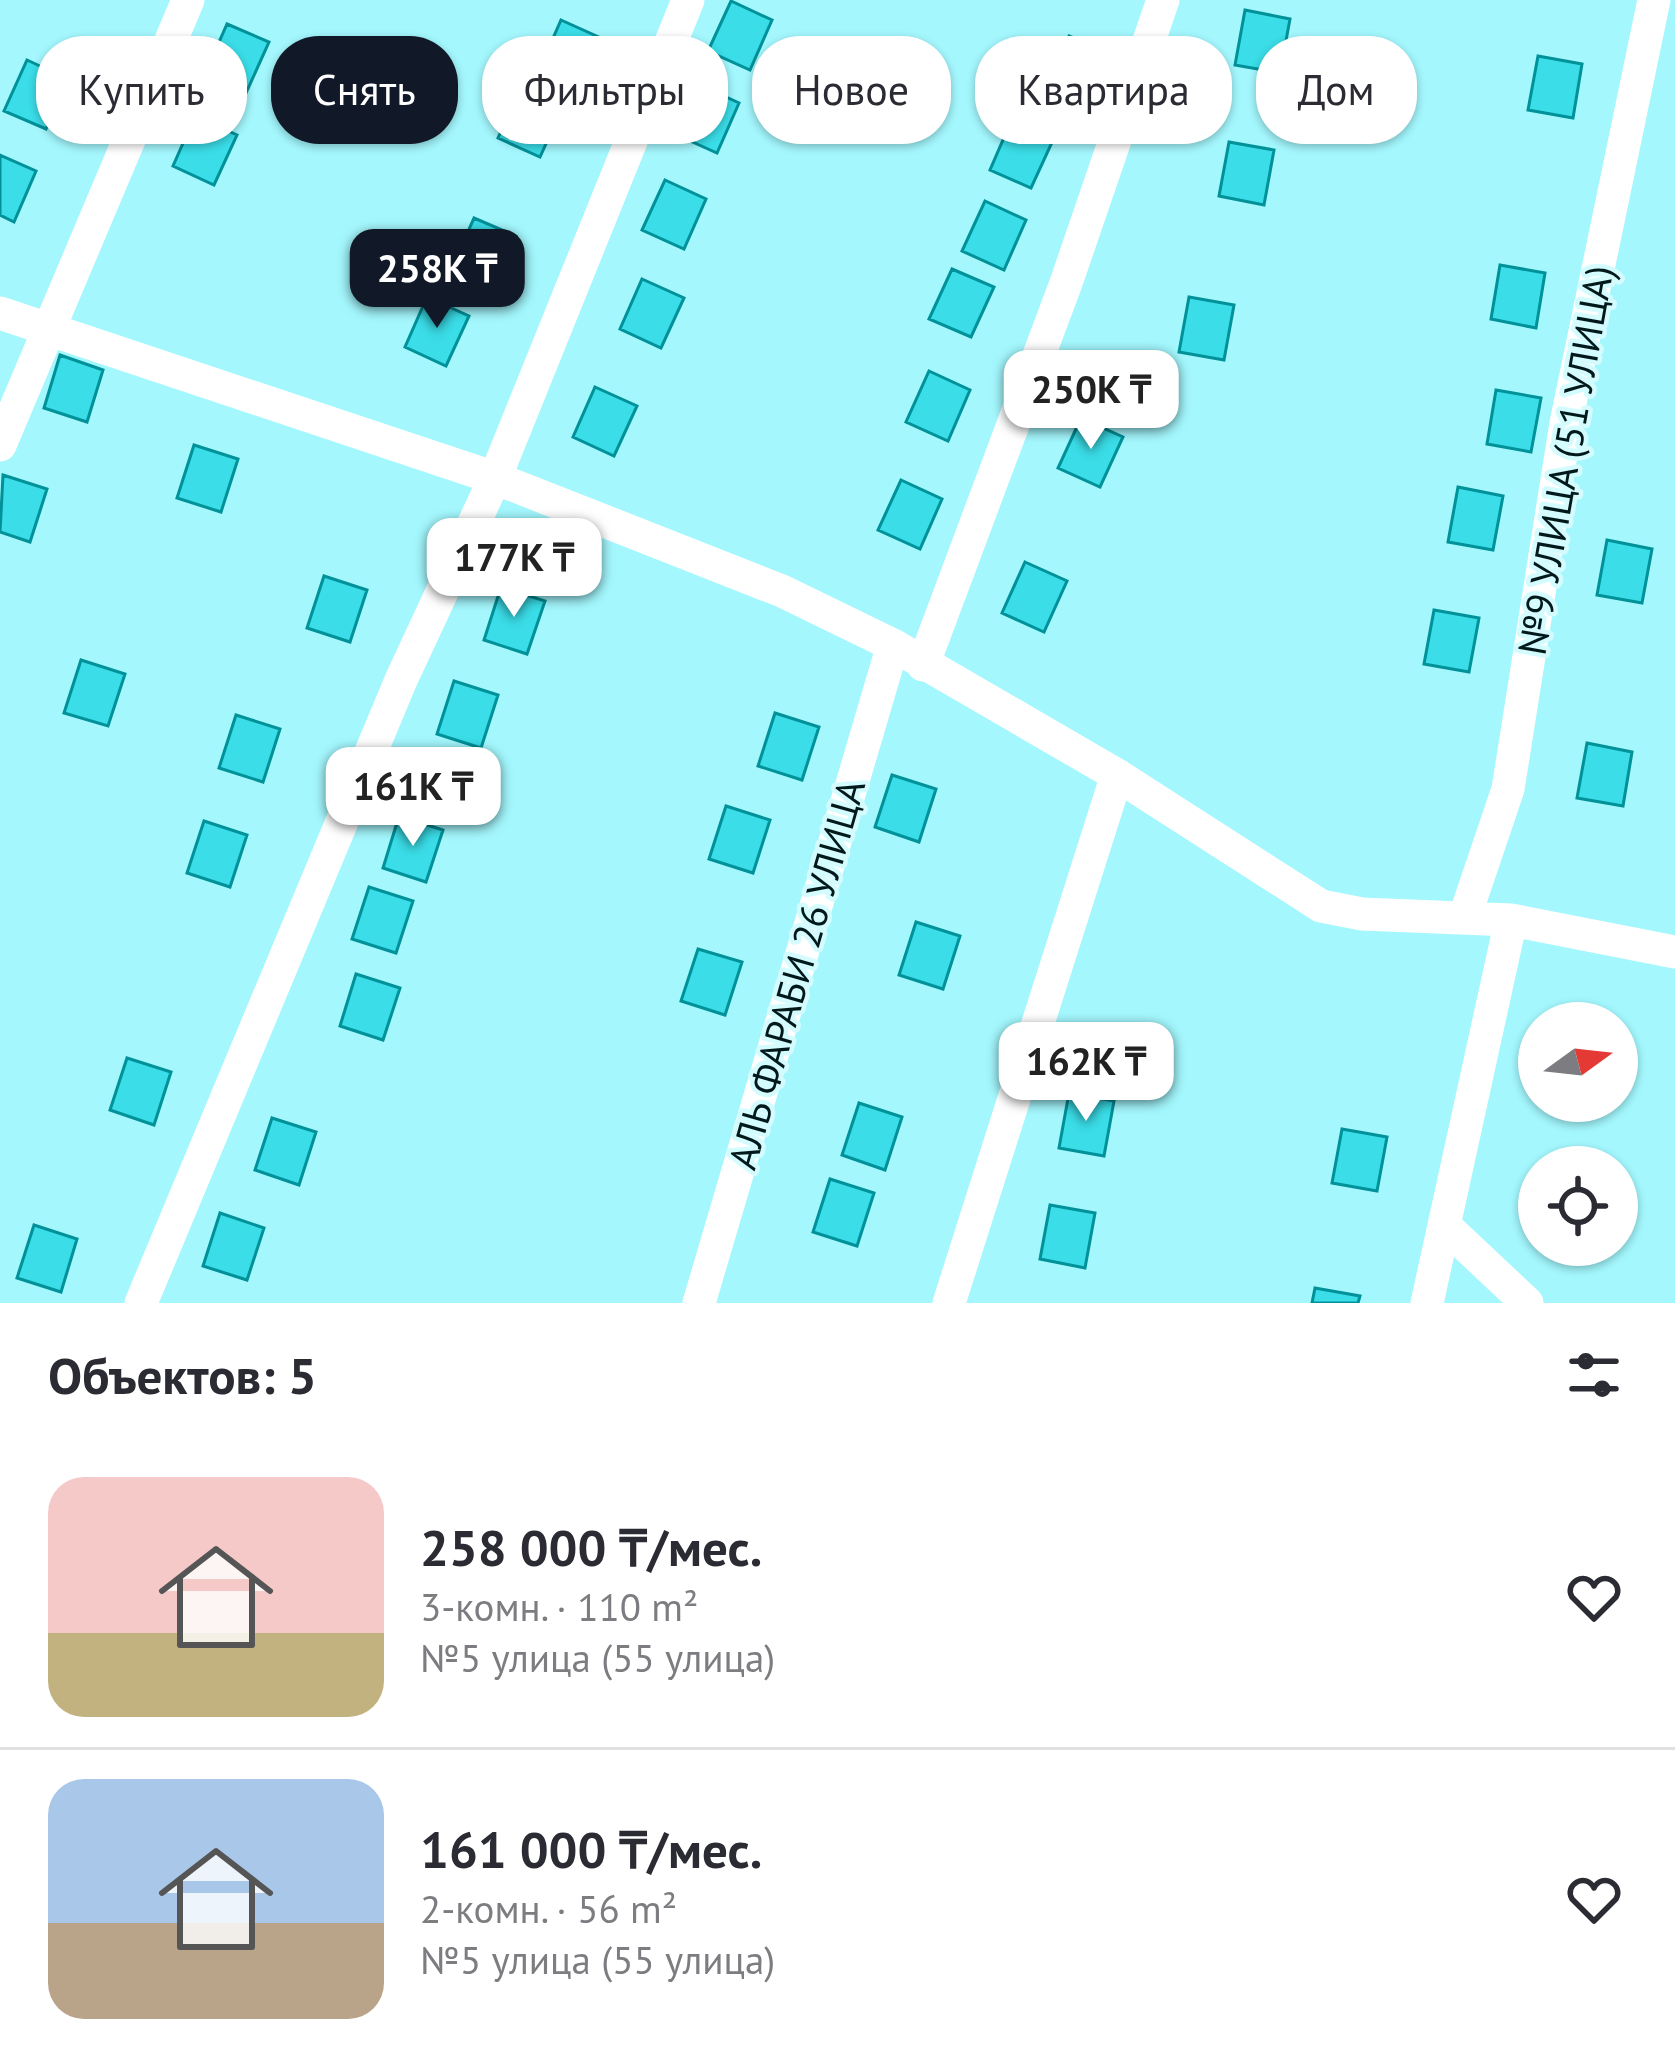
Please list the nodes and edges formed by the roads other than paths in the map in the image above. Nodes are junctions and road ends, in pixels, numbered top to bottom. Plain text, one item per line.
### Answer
1 (188, 0) edge
2 (688, 0) edge
3 (1163, 0) edge
4 (1654, 0) edge
5 (0, 313) edge
6 (49, 333) junction
7 (0, 445) edge
8 (495, 478) junction
9 (893, 644) junction
10 (923, 665) junction
11 (1117, 775) junction
12 (1465, 916) junction
13 (1511, 920) junction
14 (1675, 952) edge
15 (1444, 1225) junction
16 (141, 1303) edge
17 (699, 1303) edge
18 (949, 1303) edge
19 (1427, 1303) edge
20 (1527, 1303) edge

1 - 6 street
2 - 8 street
3 - 10 street
4 - 12 street, №9 УЛИЦА (51 УЛИЦА)
5 - 6 street
6 - 7 street
6 - 8 street
8 - 9 street
8 - 16 street
9 - 10 street
9 - 17 street, АЛЬ ФАРАБИ 26 УЛИЦА
10 - 11 street
11 - 12 street
11 - 18 street
12 - 13 street
13 - 14 street
13 - 15 street
15 - 19 street
15 - 20 street

